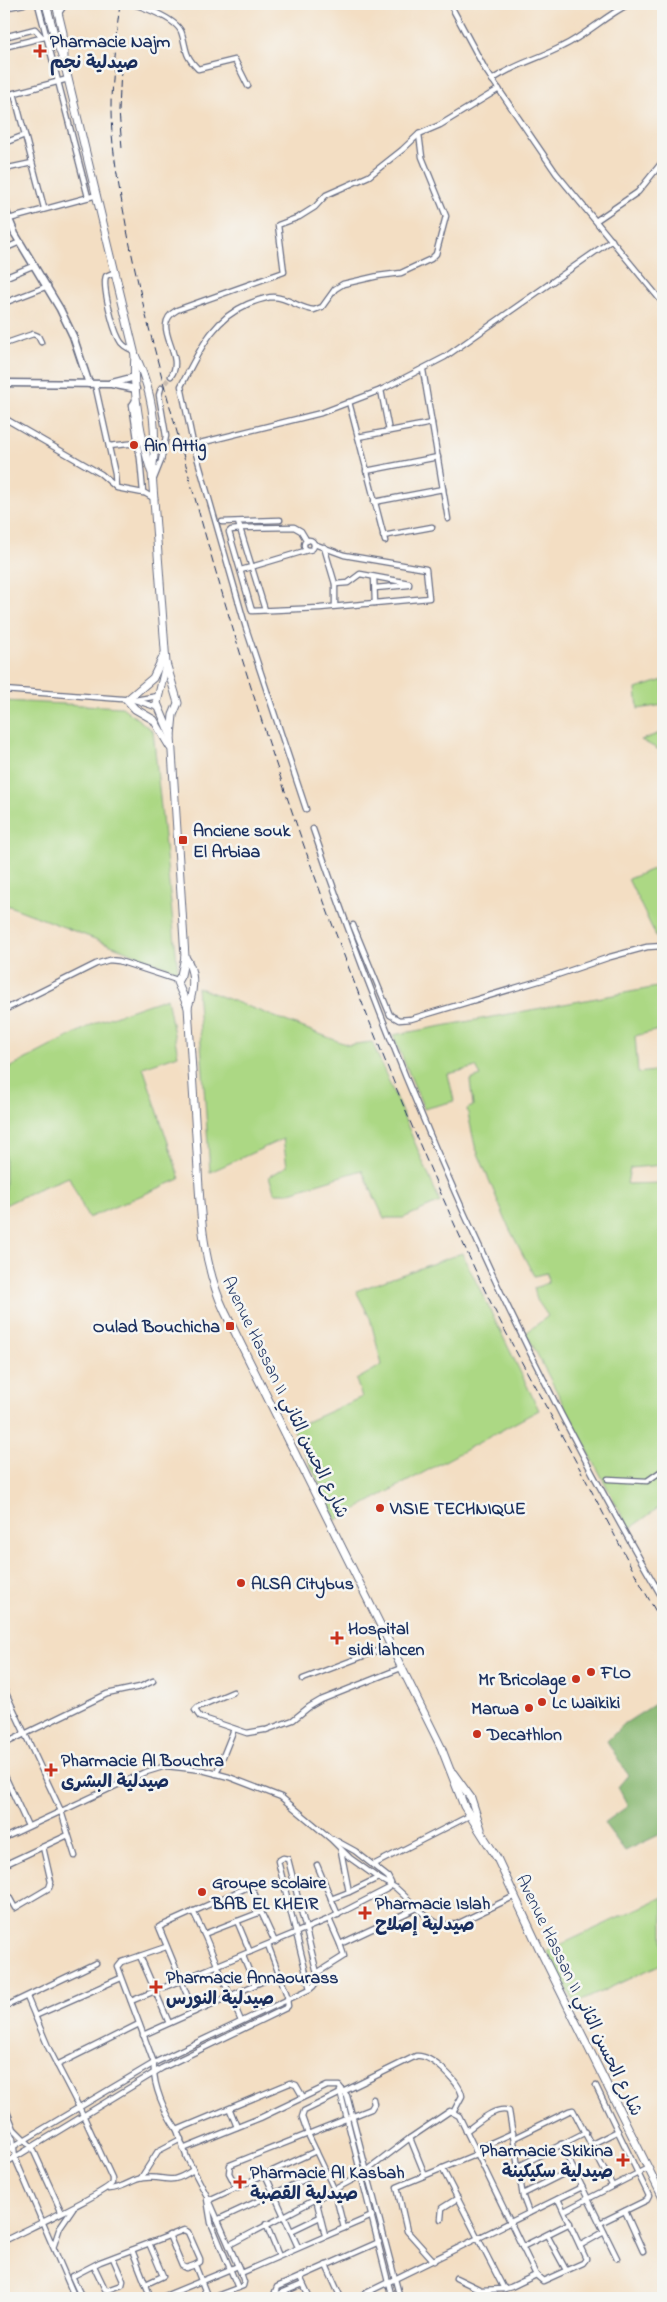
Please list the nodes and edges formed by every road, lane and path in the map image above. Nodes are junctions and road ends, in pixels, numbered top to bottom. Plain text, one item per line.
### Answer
1 (24, 4) edge
2 (38, 4) edge
3 (46, 4) edge
4 (56, 4) edge
5 (65, 4) edge
6 (133, 4) edge
7 (450, 4) edge
8 (629, 4) edge
9 (4, 8) edge
10 (59, 14) junction
11 (63, 32) junction
12 (47, 36) junction
13 (4, 37) edge
14 (4, 47) edge
15 (64, 62) junction
16 (68, 79) junction
17 (492, 80) junction
18 (59, 81) junction
19 (248, 86) dead end
20 (499, 89) junction
21 (14, 93) junction
22 (4, 96) edge
23 (419, 134) junction
24 (25, 135) junction
25 (4, 143) edge
26 (663, 161) edge
27 (32, 163) junction
28 (4, 169) edge
29 (97, 195) junction
30 (88, 197) junction
31 (4, 207) edge
32 (44, 208) junction
33 (597, 220) junction
34 (8, 221) edge
35 (612, 240) junction
36 (20, 242) junction
37 (4, 249) edge
38 (35, 265) junction
39 (115, 272) junction
40 (4, 278) edge
41 (48, 286) junction
42 (663, 303) edge
43 (4, 304) edge
44 (41, 342) dead end
45 (4, 344) edge
46 (135, 353) junction
47 (423, 370) junction
48 (171, 376) tunnel mouth
49 (135, 377) junction
50 (4, 383) edge
51 (92, 384) junction
52 (111, 384) junction
53 (149, 386) junction
54 (136, 388) junction
55 (161, 388) tunnel mouth
56 (381, 390) junction
57 (350, 402) junction
58 (4, 418) edge
59 (432, 423) junction
60 (164, 428) junction
61 (389, 431) junction
62 (358, 436) junction
63 (155, 437) junction
64 (140, 442) junction
65 (200, 443) dead end
66 (109, 446) junction
67 (438, 457) junction
68 (366, 471) junction
69 (152, 474) junction
70 (153, 482) junction
71 (116, 487) junction
72 (443, 489) junction
73 (144, 493) junction
74 (155, 499) junction
75 (374, 502) junction
76 (448, 519) dead end
77 (280, 520) dead end
78 (222, 522) dead end
79 (238, 522) junction
80 (432, 527) dead end
81 (241, 529) junction
82 (307, 541) junction
83 (314, 544) junction
84 (324, 547) junction
85 (308, 550) junction
86 (252, 567) junction
87 (241, 570) junction
88 (374, 577) junction
89 (335, 584) junction
90 (375, 588) junction
91 (375, 603) junction
92 (335, 606) junction
93 (265, 610) junction
94 (165, 652) junction
95 (166, 663) junction
96 (4, 690) edge
97 (174, 693) junction
98 (159, 695) junction
99 (131, 700) junction
100 (160, 709) junction
101 (175, 710) junction
102 (171, 736) junction
103 (171, 750) junction
104 (306, 809) dead end
105 (312, 829) dead end
106 (353, 925) dead end
107 (663, 946) edge
108 (185, 957) junction
109 (191, 976) junction
110 (179, 977) junction
111 (191, 989) junction
112 (182, 990) junction
113 (188, 1007) junction
114 (4, 1010) edge
115 (663, 1470) edge
116 (608, 1479) dead end
117 (663, 1599) edge
118 (390, 1646) junction
119 (400, 1668) junction
120 (303, 1679) dead end
121 (153, 1681) dead end
122 (4, 1689) edge
123 (233, 1692) dead end
124 (234, 1730) junction
125 (25, 1734) junction
126 (4, 1744) edge
127 (4, 1774) edge
128 (216, 1774) junction
129 (10, 1787) junction
130 (4, 1790) edge
131 (465, 1796) junction
132 (61, 1811) junction
133 (477, 1812) junction
134 (469, 1816) junction
135 (28, 1826) junction
136 (482, 1832) junction
137 (68, 1835) junction
138 (4, 1838) edge
139 (331, 1838) junction
140 (43, 1847) junction
141 (341, 1851) junction
142 (75, 1856) dead end
143 (4, 1865) edge
144 (317, 1865) dead end
145 (373, 1865) junction
146 (378, 1878) junction
147 (391, 1886) junction
148 (4, 1888) edge
149 (349, 1892) junction
150 (515, 1896) junction
151 (331, 1899) junction
152 (417, 1908) junction
153 (193, 1912) junction
154 (261, 1912) junction
155 (338, 1915) junction
156 (329, 1920) junction
157 (237, 1922) junction
158 (305, 1930) junction
159 (296, 1933) junction
160 (204, 1934) junction
161 (275, 1942) junction
162 (340, 1944) junction
163 (268, 1945) junction
164 (166, 1947) junction
165 (250, 1952) junction
166 (140, 1956) junction
167 (242, 1956) junction
168 (96, 1963) dead end
169 (218, 1967) junction
170 (317, 1973) junction
171 (279, 1974) junction
172 (121, 1978) junction
173 (181, 1982) junction
174 (255, 1985) junction
175 (310, 1989) junction
176 (156, 1992) junction
177 (27, 1997) junction
178 (230, 1997) junction
179 (288, 1999) junction
180 (131, 2001) junction
181 (4, 2007) edge
182 (194, 2012) junction
183 (258, 2013) junction
184 (35, 2016) junction
185 (261, 2020) junction
186 (241, 2021) junction
187 (169, 2023) junction
188 (139, 2024) junction
189 (143, 2035) junction
190 (154, 2063) junction
191 (57, 2065) junction
192 (152, 2074) junction
193 (596, 2086) dead end
194 (341, 2090) junction
195 (303, 2098) junction
196 (373, 2099) dead end
197 (4, 2104) edge
198 (79, 2109) junction
199 (230, 2110) junction
200 (454, 2112) junction
201 (83, 2115) junction
202 (352, 2117) junction
203 (4, 2119) edge
204 (345, 2119) junction
205 (625, 2120) junction
206 (615, 2125) junction
207 (237, 2127) junction
208 (177, 2130) junction
209 (466, 2131) junction
210 (618, 2131) junction
211 (586, 2132) junction
212 (308, 2134) junction
213 (514, 2136) junction
214 (410, 2138) junction
215 (25, 2140) junction
216 (180, 2140) junction
217 (561, 2144) junction
218 (592, 2144) junction
219 (14, 2147) junction
220 (32, 2148) junction
221 (183, 2149) junction
222 (316, 2151) junction
223 (4, 2152) edge
224 (476, 2152) junction
225 (15, 2158) junction
226 (4, 2164) edge
227 (519, 2166) junction
228 (442, 2168) junction
229 (648, 2168) junction
230 (572, 2169) junction
231 (193, 2170) junction
232 (366, 2172) junction
233 (638, 2172) junction
234 (265, 2174) junction
235 (425, 2175) junction
236 (360, 2176) junction
237 (310, 2177) dead end
238 (141, 2178) junction
239 (612, 2185) junction
240 (582, 2187) junction
241 (237, 2188) junction
242 (108, 2189) junction
243 (334, 2190) junction
244 (273, 2193) junction
245 (523, 2194) junction
246 (208, 2197) junction
247 (316, 2198) junction
248 (458, 2198) junction
249 (587, 2198) junction
250 (663, 2198) edge
251 (558, 2199) junction
252 (74, 2206) junction
253 (564, 2210) junction
254 (625, 2210) junction
255 (61, 2211) junction
256 (378, 2214) junction
257 (529, 2214) junction
258 (284, 2216) junction
259 (372, 2216) junction
260 (320, 2217) junction
261 (441, 2219) dead end
262 (43, 2220) junction
263 (217, 2220) junction
264 (511, 2223) junction
265 (570, 2223) junction
266 (600, 2223) junction
267 (266, 2224) junction
268 (344, 2228) junction
269 (291, 2231) junction
270 (604, 2232) junction
271 (169, 2235) junction
272 (325, 2235) junction
273 (547, 2235) junction
274 (478, 2238) junction
275 (385, 2240) junction
276 (4, 2241) edge
277 (149, 2243) junction
278 (379, 2243) junction
279 (54, 2245) junction
280 (229, 2245) junction
281 (581, 2245) junction
282 (298, 2247) junction
283 (522, 2247) junction
284 (132, 2250) junction
285 (643, 2251) dead end
286 (280, 2256) junction
287 (113, 2258) junction
288 (617, 2258) dead end
289 (434, 2261) junction
290 (195, 2265) junction
291 (326, 2265) junction
292 (94, 2266) junction
293 (238, 2266) junction
294 (4, 2267) edge
295 (231, 2270) junction
296 (566, 2270) junction
297 (241, 2273) junction
298 (66, 2274) junction
299 (536, 2275) junction
300 (73, 2276) junction
301 (300, 2277) junction
302 (456, 2278) dead end
303 (396, 2280) junction
304 (202, 2281) junction
305 (146, 2284) junction
306 (303, 2284) junction
307 (388, 2284) junction
308 (4, 2288) edge
309 (238, 2288) junction
310 (504, 2289) junction
311 (8, 2298) edge
312 (76, 2298) edge
313 (82, 2298) edge
314 (151, 2298) edge
315 (160, 2298) edge
316 (210, 2298) edge
317 (310, 2298) edge
318 (341, 2298) edge
319 (356, 2298) edge
320 (392, 2298) edge
321 (400, 2298) edge

1 - 9 street
2 - 12 street
3 - 12 main road
4 - 10 main road
5 - 10 street
6 - 19 street
7 - 17 street
8 - 17 street
10 - 11 main road
11 - 12 main road
11 - 15 main road
12 - 13 street
12 - 14 street
12 - 15 main road
12 - 18 street
15 - 16 main road
16 - 18 street
16 - 29 main road
17 - 20 street
18 - 21 street
18 - 30 street
20 - 23 street
20 - 33 street
21 - 22 street
21 - 24 street
23 - 48 street
23 - 104 street
24 - 25 street
24 - 27 street
26 - 33 street
27 - 28 street
27 - 32 street
29 - 30 street
29 - 39 main road
30 - 32 street
31 - 34 street
32 - 34 street
33 - 35 street
34 - 36 street
35 - 42 street
35 - 47 street
36 - 37 street
36 - 38 street
38 - 40 street
38 - 41 street
39 - 46 main road
39 - 46 street
41 - 43 street
41 - 51 street
44 - 45 street
46 - 49 main road
46 - 53 main road
47 - 56 street
47 - 59 street
49 - 52 street
49 - 54 main road
50 - 51 street
51 - 52 street
51 - 66 street
52 - 54 street
53 - 54 main road
53 - 63 main road
54 - 64 main road
55 - 60 street
56 - 57 street
56 - 61 street
57 - 62 street
57 - 65 street
58 - 71 street
59 - 61 street
59 - 67 street
60 - 63 street
60 - 70 street
61 - 62 street
62 - 68 street
63 - 64 main road
63 - 69 main road
64 - 66 street
64 - 69 main road
64 - 73 street
66 - 71 street
67 - 68 street
67 - 72 street
68 - 75 street
69 - 70 main road
70 - 74 main road
71 - 73 street
72 - 75 street
72 - 76 street
73 - 74 street
74 - 94 main road
75 - 80 street
77 - 79 street
78 - 79 street
79 - 81 street
81 - 82 street
81 - 86 street
81 - 87 street
82 - 83 street
82 - 85 street
83 - 84 street
83 - 85 street
84 - 89 street
84 - 91 street
85 - 86 street
86 - 87 street
86 - 93 street
87 - 93 street
88 - 89 street
88 - 90 street
88 - 90 street
89 - 92 street
90 - 91 street
91 - 92 street
92 - 93 street
94 - 95 main road
94 - 99 main road
95 - 97 main road
95 - 98 main road
96 - 99 street
97 - 98 main road
97 - 101 main road
98 - 99 street
98 - 100 main road
99 - 100 street
99 - 103 main road
100 - 101 main road
100 - 102 main road
101 - 102 main road
102 - 103 main road
103 - 108 main road
105 - 117 street
106 - 107 street
108 - 109 main road
108 - 110 main road
109 - 110 main road
109 - 111 main road
110 - 112 main road
110 - 114 street
111 - 112 main road
111 - 113 main road, Avenue Hassan II شارع الحسن الثاني
112 - 113 main road, Avenue Hassan II شارع الحسن الثاني
113 - 118 main road, Avenue Hassan II شارع الحسن الثاني
115 - 116 street
118 - 119 main road, Avenue Hassan II شارع الحسن الثاني
118 - 120 street
119 - 124 street
119 - 131 main road, Avenue Hassan II شارع الحسن الثاني
121 - 125 street
122 - 125 street
123 - 124 street
124 - 128 street
125 - 126 street
125 - 132 street
127 - 129 street
128 - 132 street
128 - 139 street
129 - 130 street
129 - 135 street
131 - 133 main road, Avenue Hassan II شارع الحسن الثاني
131 - 134 main road, Avenue Hassan II شارع الحسن الثاني
132 - 135 street
132 - 137 street
133 - 134 main road
133 - 136 main road, Avenue Hassan II شارع الحسن الثاني
134 - 136 main road, Avenue Hassan II شارع الحسن الثاني
134 - 145 street
135 - 138 street
136 - 150 main road, Avenue Hassan II شارع الحسن الثاني
137 - 140 street
137 - 142 street
139 - 141 street
139 - 145 street
140 - 143 street
140 - 148 street
141 - 146 street
141 - 149 street
144 - 151 street
145 - 147 street
146 - 147 street
146 - 149 street
147 - 152 street
147 - 155 street
149 - 151 street
150 - 152 street
150 - 205 main road, Avenue Hassan II شارع الحسن الثاني
151 - 155 street
152 - 162 street
153 - 154 street
153 - 160 street
153 - 164 street
154 - 157 street
154 - 161 street
155 - 156 street
156 - 158 street
156 - 162 street
157 - 160 street
157 - 165 street
158 - 159 street
158 - 159 street
158 - 170 street
159 - 161 street
159 - 175 street
160 - 169 street
161 - 163 street
162 - 170 street
163 - 165 street
163 - 171 street
164 - 166 street
164 - 173 street
165 - 167 street
166 - 172 street
166 - 176 street
167 - 169 street
167 - 174 street
168 - 177 street
169 - 173 street
169 - 178 street
170 - 175 street
171 - 174 street
171 - 179 street
172 - 180 street
172 - 184 street
173 - 176 street
173 - 182 street
174 - 178 street
175 - 179 street
176 - 180 street
176 - 187 street
177 - 181 street
177 - 184 street
178 - 182 street
178 - 186 street
179 - 183 street
179 - 185 street
180 - 188 street
182 - 187 street
183 - 185 street
183 - 186 street
184 - 191 street
185 - 192 street
186 - 190 street
187 - 189 street
188 - 189 street
188 - 191 street
189 - 190 street
190 - 192 street
190 - 198 street
191 - 198 street
192 - 201 street
192 - 208 street
193 - 206 street
194 - 195 street
194 - 200 street
194 - 202 street
194 - 204 street
194 - 212 street
195 - 199 street
195 - 207 street
196 - 202 street
197 - 215 street
198 - 201 street
198 - 215 street
199 - 207 street
199 - 208 street
200 - 209 street
200 - 214 street
201 - 220 street
201 - 242 street
202 - 204 street
202 - 232 street
203 - 219 street
204 - 212 street
204 - 236 street
205 - 206 street
205 - 229 main road, Avenue Hassan II شارع الحسن الثاني
206 - 210 street
207 - 221 street
208 - 216 street
209 - 213 street
209 - 224 street
210 - 218 street
210 - 233 street
211 - 213 street
211 - 217 street
211 - 218 street
212 - 222 street
212 - 241 street
213 - 224 street
213 - 227 street
214 - 232 street
214 - 235 street
215 - 219 street
215 - 220 street
216 - 221 street
216 - 238 street
217 - 227 street
217 - 230 street
218 - 239 street
219 - 223 street
219 - 225 street
220 - 225 street
220 - 255 street
221 - 231 street
222 - 234 street
222 - 243 street
224 - 228 street
224 - 264 street
225 - 226 street
225 - 262 street
227 - 245 street
228 - 235 street
228 - 248 street
229 - 233 street
229 - 250 main road, Avenue Hassan II شارع الحسن الثاني
230 - 240 street
230 - 245 street
231 - 238 street
231 - 246 street
232 - 236 street
232 - 256 street
233 - 239 street
233 - 254 street
234 - 241 street
234 - 244 street
235 - 289 street
236 - 243 street
236 - 259 street
237 - 244 street
238 - 242 street
239 - 249 street
240 - 249 street
240 - 251 street
241 - 246 street
242 - 252 street
243 - 247 street
243 - 268 street
244 - 258 street
244 - 263 street
245 - 257 street
246 - 263 street
246 - 295 street
247 - 258 street
247 - 260 street
248 - 261 street
248 - 274 street
249 - 253 street
249 - 266 street
251 - 253 street
251 - 257 street
252 - 255 street
252 - 279 street
253 - 265 street
254 - 266 street
254 - 285 street
255 - 262 street
256 - 259 street
256 - 275 street
257 - 264 street
258 - 267 street
258 - 269 street
259 - 268 street
259 - 278 street
260 - 269 street
260 - 272 street
262 - 276 street
262 - 279 street
263 - 280 street
264 - 274 street
264 - 283 street
265 - 273 street
265 - 281 street
266 - 270 street
267 - 280 street
267 - 286 street
268 - 272 street
269 - 282 street
270 - 281 street
270 - 288 street
271 - 277 street
271 - 290 street
271 - 290 street
272 - 282 street
273 - 283 street
273 - 296 street
274 - 289 street
274 - 310 street
275 - 278 street
275 - 303 street
277 - 284 street
277 - 305 street
278 - 291 street
278 - 307 street
279 - 298 street
280 - 293 street
281 - 296 street
282 - 286 street
283 - 299 street
284 - 287 street
284 - 305 street
286 - 297 street
287 - 292 street
287 - 292 street
289 - 303 street
290 - 304 street
291 - 301 street
291 - 318 street
292 - 300 street
293 - 295 street
293 - 297 street
294 - 308 street
295 - 304 street
295 - 309 street
296 - 299 street
297 - 309 street
298 - 300 street
298 - 312 street
299 - 310 street
300 - 313 street
301 - 306 street
301 - 306 street
302 - 310 street
303 - 307 street
303 - 321 street
304 - 315 street
304 - 316 street
305 - 314 street
306 - 317 street
307 - 319 street
307 - 320 street
308 - 311 street
309 - 316 street

